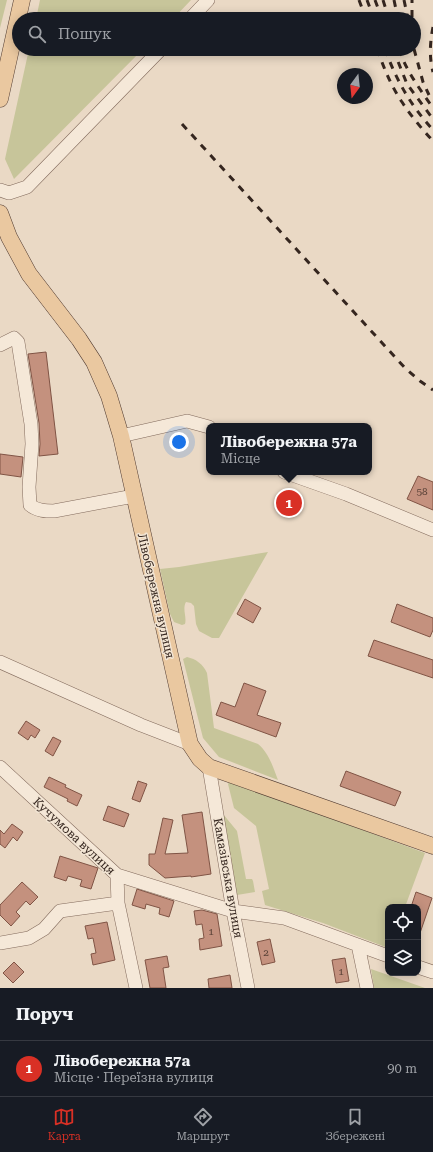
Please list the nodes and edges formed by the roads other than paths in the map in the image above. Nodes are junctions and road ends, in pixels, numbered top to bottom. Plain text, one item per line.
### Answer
1 (22, 0) edge
2 (208, 0) edge
3 (19, 12) edge
4 (197, 12) edge
5 (12, 45) edge
6 (154, 56) edge
7 (0, 99) edge
8 (0, 190) edge
9 (0, 213) edge
10 (0, 345) edge
11 (206, 426) edge
12 (121, 436) junction
13 (292, 475) edge
14 (134, 496) junction
15 (433, 530) edge
16 (0, 662) edge
17 (190, 744) junction
18 (0, 767) edge
19 (209, 767) junction
20 (433, 846) edge
21 (116, 875) junction
22 (118, 903) junction
23 (233, 910) junction
24 (0, 943) edge
25 (358, 945) junction
26 (385, 955) edge
27 (421, 968) edge
28 (433, 972) edge
29 (136, 988) edge
30 (248, 988) edge
31 (367, 988) edge

1 - 3 main road
2 - 4 street
5 - 7 main road
6 - 8 street
9 - 12 main road, Лівобережна вулиця
10 - 14 street
11 - 12 street
12 - 14 main road, Лівобережна вулиця
13 - 15 street
14 - 17 main road, Лівобережна вулиця
16 - 17 street
17 - 19 main road, Лівобережна вулиця
18 - 21 street, Кучумова вулиця
19 - 20 main road, Лівобережна вулиця
19 - 23 street, Камазівська вулиця
21 - 22 street, Кучумова вулиця
21 - 23 street
22 - 24 street
22 - 29 street, Кучумова вулиця
23 - 25 street
23 - 30 street, Камазівська вулиця
25 - 26 street
25 - 31 street
27 - 28 street

